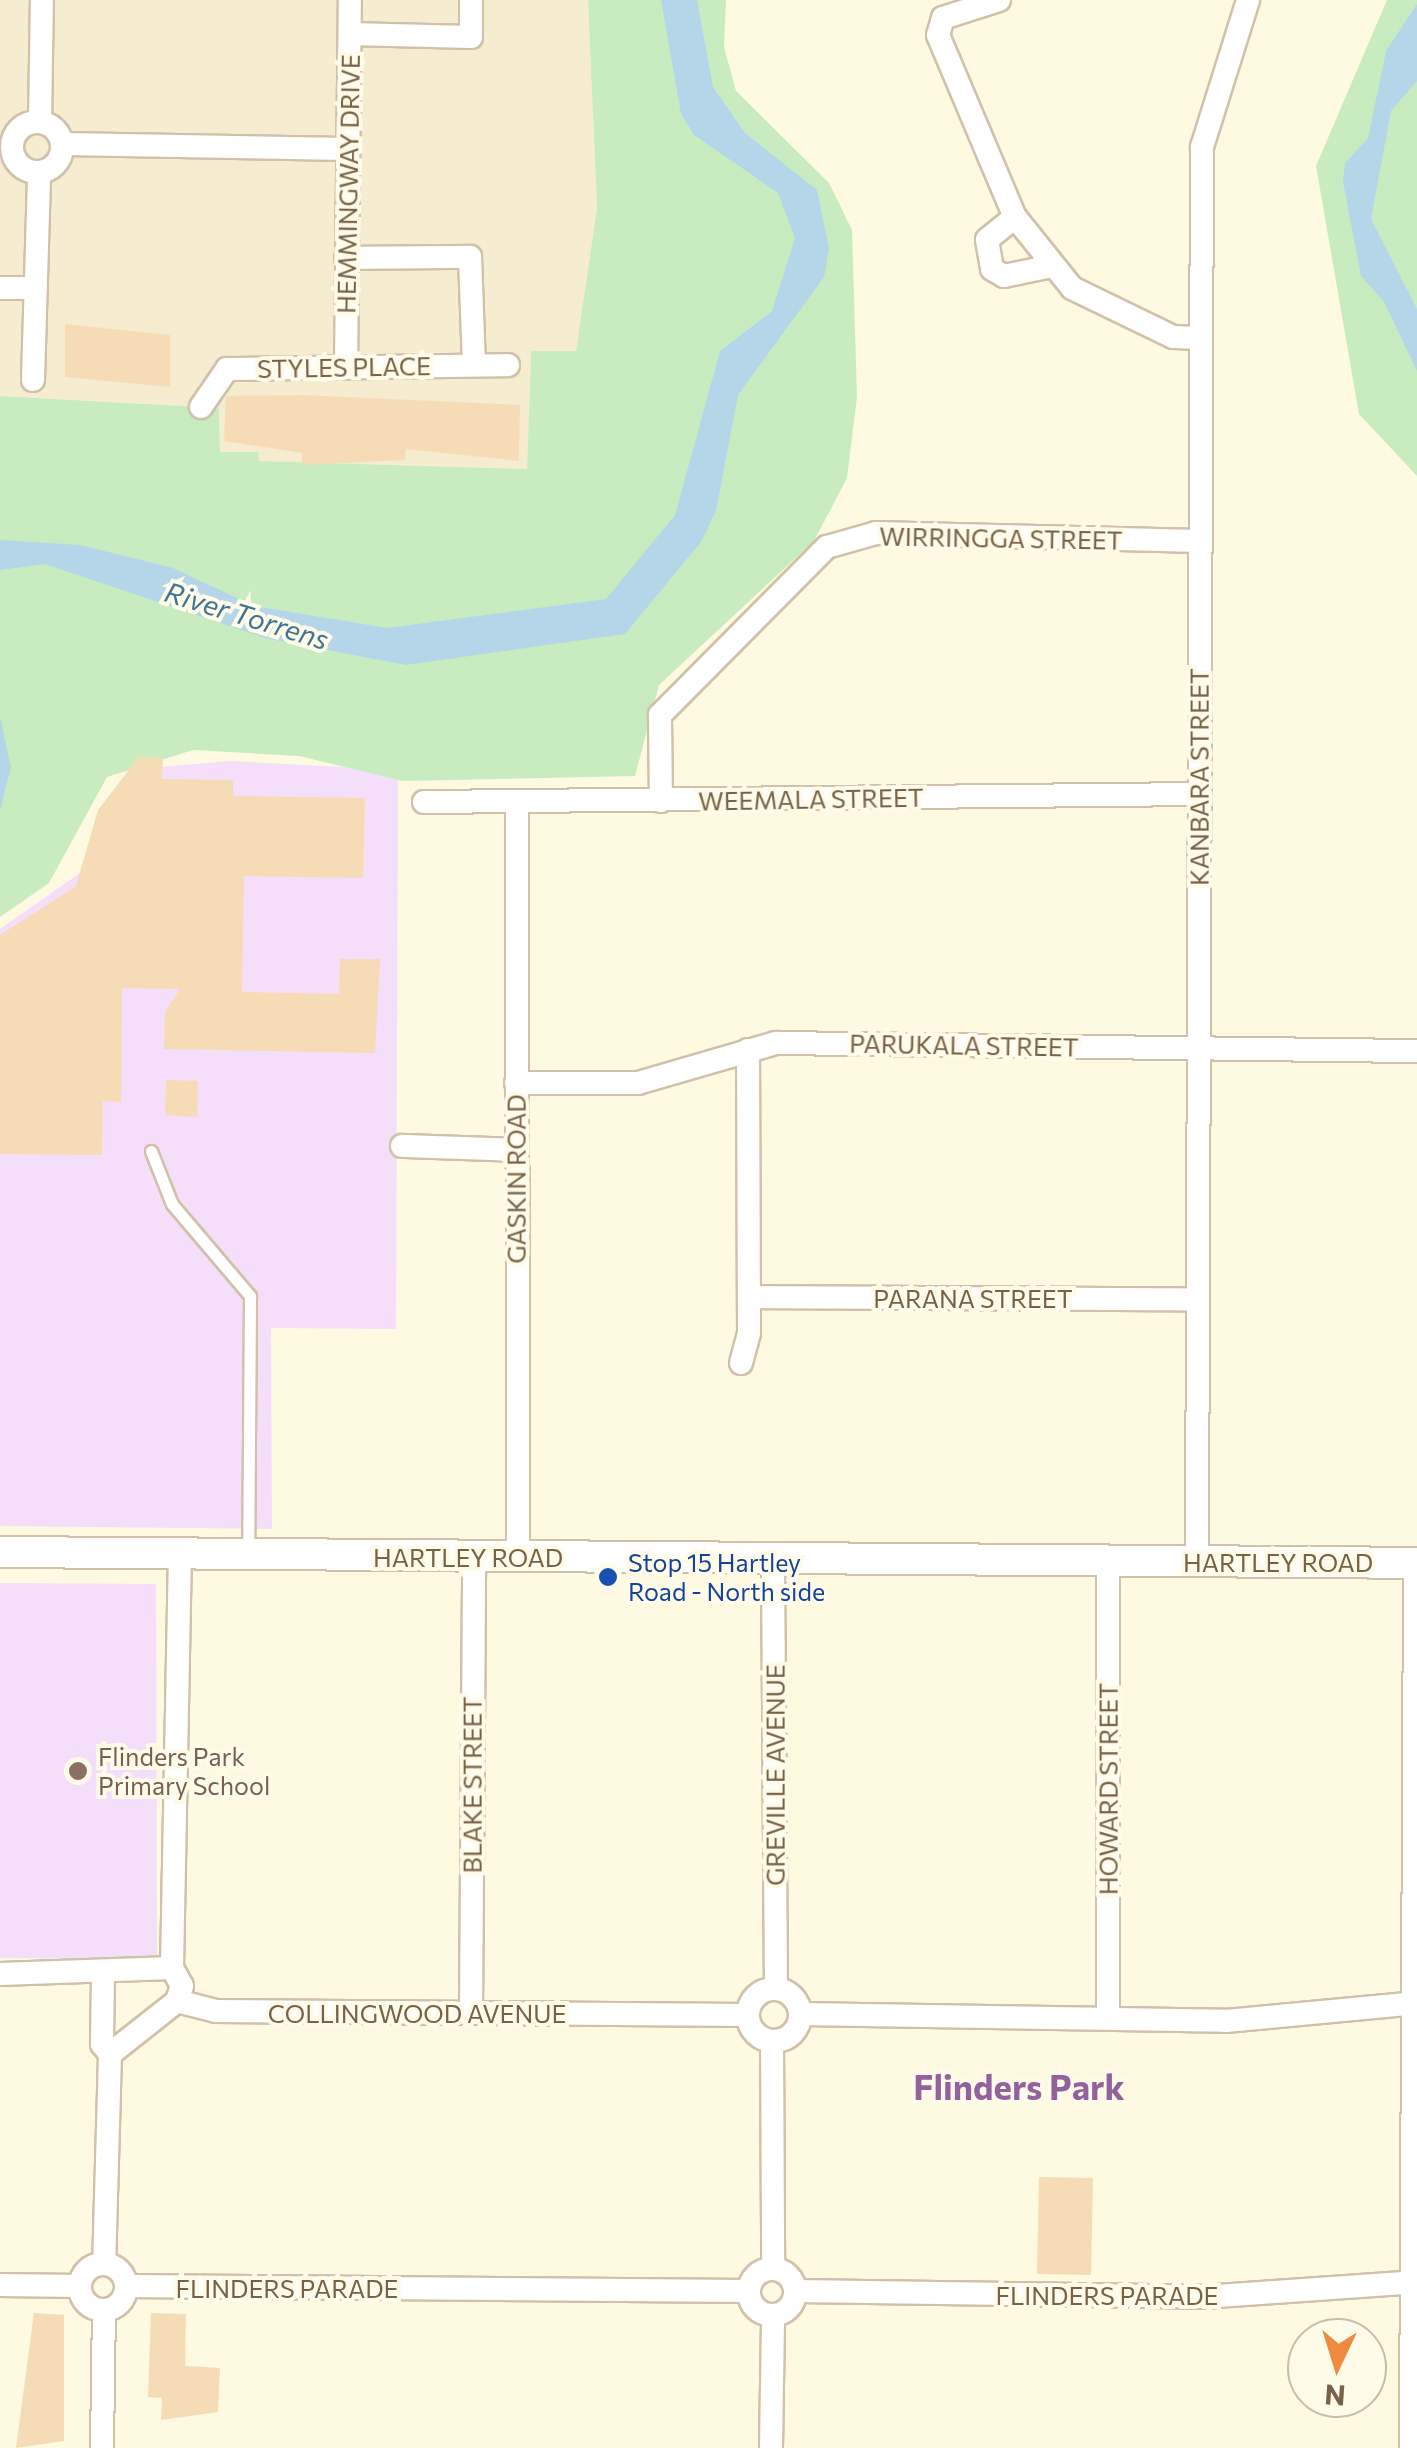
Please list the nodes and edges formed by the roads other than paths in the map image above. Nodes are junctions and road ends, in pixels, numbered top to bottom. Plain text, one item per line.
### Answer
1 (42, 0) edge
2 (350, 0) edge
3 (472, 0) edge
4 (999, 0) edge
5 (1244, 1) edge
6 (350, 34) junction
7 (40, 122) junction
8 (62, 144) junction
9 (7, 147) edge
10 (349, 148) junction
11 (39, 172) junction
12 (1015, 217) junction
13 (346, 258) junction
14 (1047, 267) junction
15 (0, 288) edge
16 (36, 288) junction
17 (1199, 338) junction
18 (474, 365) junction
19 (508, 365) dead end
20 (346, 368) junction
21 (33, 380) dead end
22 (201, 407) dead end
23 (1199, 541) junction
24 (1198, 794) junction
25 (661, 800) junction
26 (424, 802) dead end
27 (517, 802) junction
28 (1199, 1047) junction
29 (748, 1050) junction
30 (1417, 1051) edge
31 (516, 1083) junction
32 (402, 1146) dead end
33 (516, 1150) junction
34 (150, 1151) dead end
35 (750, 1297) junction
36 (1196, 1299) junction
37 (741, 1363) dead end
38 (0, 1552) edge
39 (248, 1555) junction
40 (180, 1556) junction
41 (474, 1556) junction
42 (518, 1557) junction
43 (773, 1560) junction
44 (1197, 1561) junction
45 (1108, 1562) junction
46 (1416, 1563) edge
47 (172, 1968) junction
48 (0, 1974) edge
49 (103, 1978) junction
50 (776, 1990) junction
51 (177, 2001) junction
52 (1415, 2003) edge
53 (470, 2014) junction
54 (800, 2014) junction
55 (748, 2015) junction
56 (1108, 2016) junction
57 (772, 2042) junction
58 (110, 2054) junction
59 (104, 2264) junction
60 (774, 2268) junction
61 (1414, 2282) edge
62 (0, 2286) edge
63 (79, 2286) junction
64 (126, 2286) junction
65 (748, 2291) junction
66 (796, 2292) junction
67 (104, 2310) junction
68 (773, 2315) junction
69 (102, 2448) edge
70 (772, 2448) edge
71 (1411, 2448) edge

1 - 7 street
2 - 6 street, HEMMINGWAY DRIVE
3 - 6 street
4 - 12 street
5 - 17 street, KANBARA STREET
6 - 10 street, HEMMINGWAY DRIVE
7 - 8 street
7 - 9 street
8 - 10 street
8 - 11 street
9 - 11 street
10 - 13 street, HEMMINGWAY DRIVE
11 - 16 street
12 - 14 street
12 - 14 street
13 - 18 street
13 - 20 street, HEMMINGWAY DRIVE
14 - 17 street
15 - 16 street
16 - 21 street
17 - 23 street, KANBARA STREET
18 - 19 street, STYLES PLACE
18 - 20 street, STYLES PLACE
20 - 22 street, STYLES PLACE
23 - 24 street, KANBARA STREET
23 - 25 street, WIRRINGGA STREET
24 - 25 street, WEEMALA STREET
24 - 28 street, KANBARA STREET
25 - 27 street, WEEMALA STREET
26 - 27 street, WEEMALA STREET
27 - 31 street, GASKIN ROAD
28 - 29 street, PARUKALA STREET
28 - 30 street, PARUKALA STREET
28 - 36 street, KANBARA STREET
29 - 31 street, PARUKALA STREET
29 - 35 street
31 - 33 street, GASKIN ROAD
32 - 33 street
33 - 42 street, GASKIN ROAD
34 - 39 lane
35 - 36 street, PARANA STREET
35 - 37 street
36 - 44 street, KANBARA STREET
38 - 40 street, HARTLEY ROAD
39 - 40 street, HARTLEY ROAD
39 - 41 street, HARTLEY ROAD
40 - 47 street
41 - 42 street, HARTLEY ROAD
41 - 53 street, BLAKE STREET
42 - 43 street, HARTLEY ROAD
43 - 45 street, HARTLEY ROAD
43 - 50 street, GREVILLE AVENUE
44 - 45 street, HARTLEY ROAD
44 - 46 street, HARTLEY ROAD
45 - 56 street, HOWARD STREET
46 - 52 street
47 - 49 street
47 - 51 street
48 - 49 street
49 - 58 street
50 - 54 street
50 - 55 street
51 - 53 street, COLLINGWOOD AVENUE
51 - 58 street
52 - 56 street
52 - 61 street
53 - 55 street, COLLINGWOOD AVENUE
54 - 56 street
54 - 57 street
55 - 57 street
57 - 60 street
58 - 59 street
59 - 63 street
59 - 64 street
60 - 65 street
60 - 66 street
61 - 66 street, FLINDERS PARADE
61 - 71 street
62 - 63 street
63 - 67 street
64 - 65 street, FLINDERS PARADE
64 - 67 street
65 - 68 street
66 - 68 street
67 - 69 street
68 - 70 street

